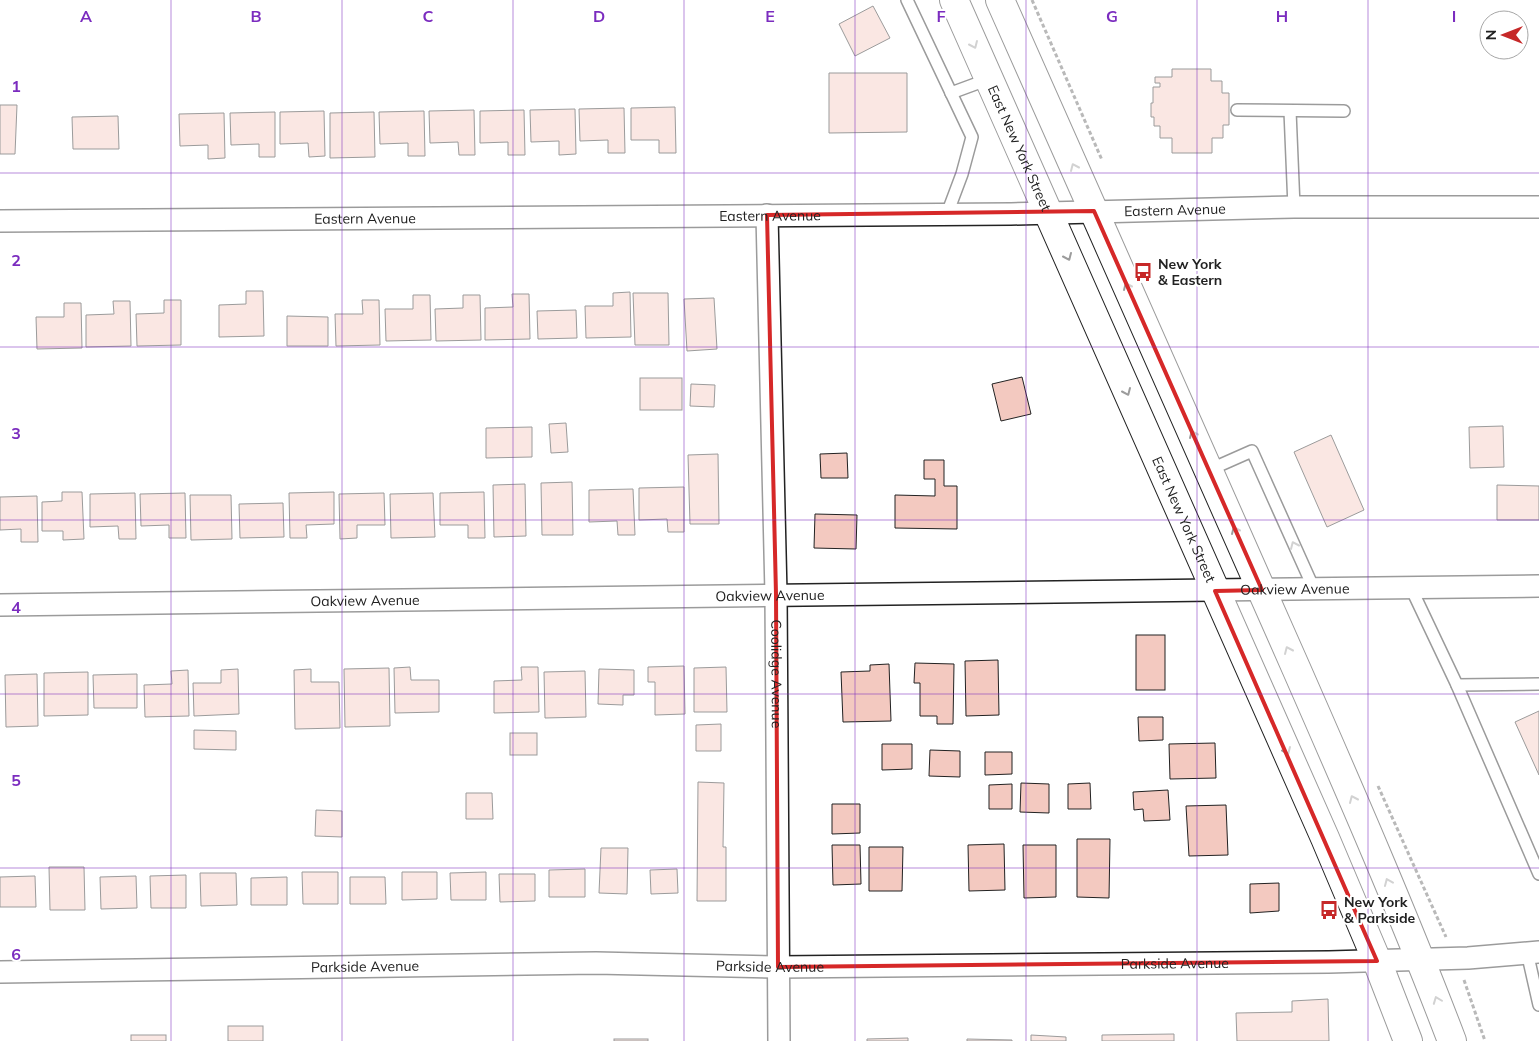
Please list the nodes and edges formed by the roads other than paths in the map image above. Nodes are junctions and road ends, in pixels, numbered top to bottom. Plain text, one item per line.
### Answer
1 (906, 0) edge
2 (954, 0) edge
3 (1000, 0) edge
4 (989, 79) junction
5 (950, 93) junction
6 (1237, 110) dead end
7 (1290, 111) junction
8 (1344, 111) dead end
9 (1294, 207) junction
10 (1539, 207) edge
11 (1094, 211) junction
12 (1048, 212) junction
13 (947, 214) junction
14 (767, 215) junction
15 (0, 221) edge
16 (1209, 470) junction
17 (1539, 586) edge
18 (1412, 588) junction
19 (1314, 589) junction
20 (1262, 590) junction
21 (1215, 591) junction
22 (776, 594) junction
23 (0, 605) edge
24 (1457, 684) junction
25 (1539, 684) edge
26 (1539, 874) edge
27 (1533, 952) edge
28 (1421, 959) junction
29 (1377, 961) junction
30 (778, 967) junction
31 (0, 972) edge
32 (1539, 1005) edge
33 (779, 1041) edge
34 (1408, 1041) edge
35 (1452, 1041) edge

1 - 5 lane
2 -> 4 main road, East New York Street
11 -> 3 main road
4 - 5 lane
4 - 12 main road, East New York Street
5 - 13 lane
6 - 7 lane
7 - 8 lane
7 - 9 lane
9 - 10 street, Eastern Avenue
9 - 11 street, Eastern Avenue
11 - 12 street, Eastern Avenue
16 -> 11 main road
12 - 13 street, Eastern Avenue
12 -> 21 main road, East New York Street
13 - 14 street, Eastern Avenue
14 - 15 street, Eastern Avenue
14 - 22 street, Coolidge Avenue
19 -> 16 lane
20 -> 16 main road
17 - 18 street, Oakview Avenue
18 - 19 street, Oakview Avenue
18 - 24 lane
19 - 20 street, Oakview Avenue
20 - 21 street, Oakview Avenue
28 -> 20 main road
21 - 22 street, Oakview Avenue
21 -> 29 main road, East New York Street
22 - 23 street, Oakview Avenue
22 - 30 street, Coolidge Avenue
24 - 25 lane
24 - 26 lane
27 - 28 street, Parkside Avenue
27 - 32 lane
28 - 29 street, Parkside Avenue
35 -> 28 main road
29 - 30 street, Parkside Avenue
29 - 34 main road, East New York Street
30 - 31 street, Parkside Avenue
30 - 33 street, Coolidge Avenue

